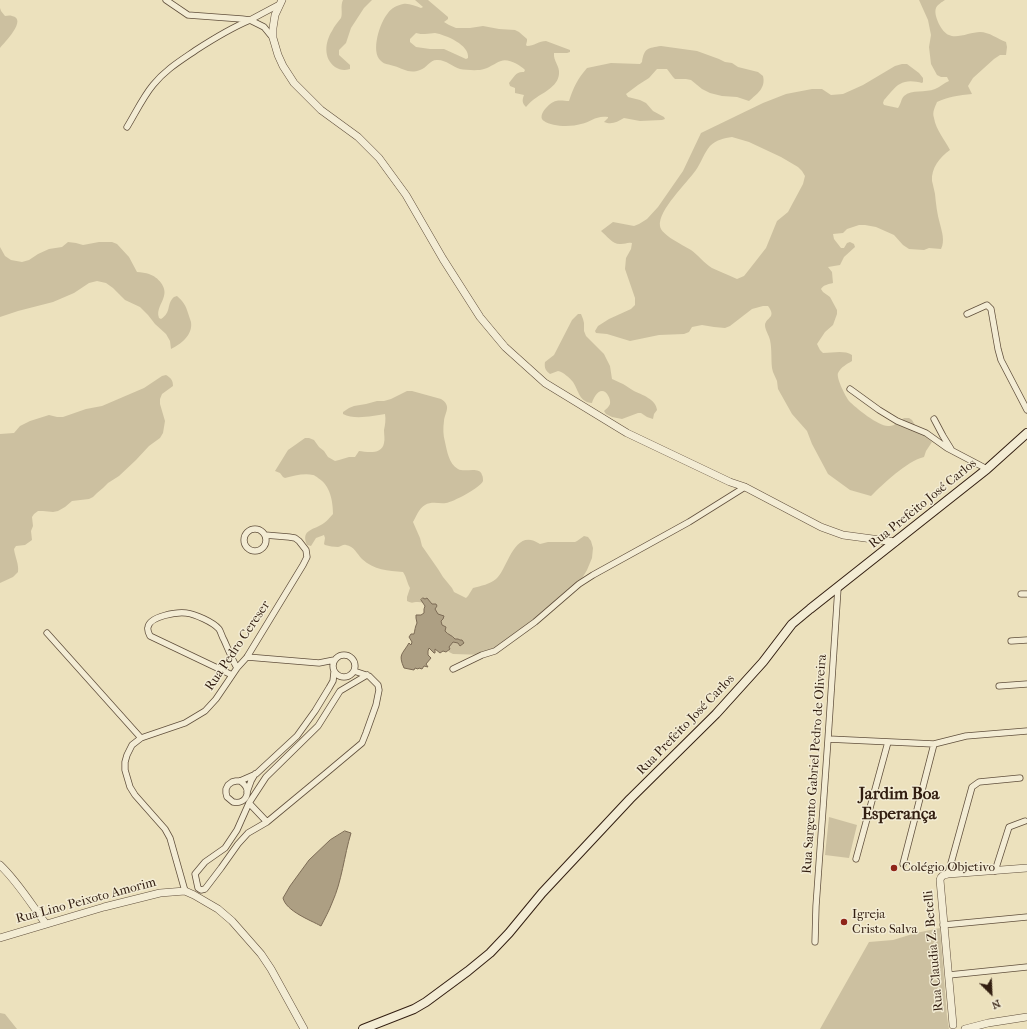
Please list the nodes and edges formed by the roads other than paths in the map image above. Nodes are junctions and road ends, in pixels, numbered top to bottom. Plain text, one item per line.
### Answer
1 (166, 0) edge
2 (281, 2) edge
3 (250, 20) junction
4 (273, 38) junction
5 (127, 128) dead end
6 (967, 314) dead end
7 (850, 389) dead end
8 (1027, 410) edge
9 (934, 419) dead end
10 (1027, 433) edge
11 (954, 452) junction
12 (987, 468) junction
13 (744, 488) junction
14 (265, 535) junction
15 (283, 536) junction
16 (895, 542) junction
17 (265, 545) junction
18 (838, 588) junction
19 (47, 633) dead end
20 (1027, 640) edge
21 (1011, 641) dead end
22 (247, 657) junction
23 (334, 660) junction
24 (319, 663) junction
25 (237, 668) junction
26 (453, 668) dead end
27 (334, 671) junction
28 (354, 671) junction
29 (232, 675) junction
30 (366, 675) junction
31 (343, 677) junction
32 (1027, 684) edge
33 (998, 686) dead end
34 (329, 688) junction
35 (1027, 731) edge
36 (141, 738) junction
37 (828, 739) junction
38 (888, 742) junction
39 (934, 744) junction
40 (256, 774) junction
41 (1020, 778) dead end
42 (240, 782) junction
43 (248, 792) junction
44 (249, 803) junction
45 (1025, 821) dead end
46 (267, 822) junction
47 (856, 859) dead end
48 (903, 864) dead end
49 (0, 865) edge
50 (1027, 868) edge
51 (995, 871) junction
52 (945, 875) junction
53 (186, 891) junction
54 (1027, 918) edge
55 (46, 924) junction
56 (944, 925) junction
57 (0, 938) edge
58 (815, 942) dead end
59 (1027, 967) edge
60 (949, 975) junction
61 (1027, 1018) edge
62 (956, 1027) edge
63 (304, 1029) edge
64 (363, 1029) edge
65 (968, 1029) edge

1 - 3 street
2 - 3 street
2 - 4 street
3 - 4 street
3 - 5 street
4 - 13 street
6 - 8 street
7 - 11 street
9 - 11 street
10 - 12 main road, Rua Prefeito José Carlos
11 - 12 street
12 - 16 main road, Rua Prefeito José Carlos
13 - 16 street
13 - 26 street
14 - 15 street, Rua Pedro Cereser
14 - 17 street
14 - 17 street
15 - 17 street
15 - 22 street, Rua Pedro Cereser
16 - 18 main road, Rua Prefeito José Carlos
18 - 37 street, Rua Sargento Gabriel Pedro de Oliveira
18 - 64 main road, Rua Prefeito José Carlos
19 - 36 street
20 - 21 street
22 - 24 street
22 - 25 street, Rua Pedro Cereser
23 - 24 street
23 - 27 street
23 - 28 street
24 - 27 street
25 - 29 street, Rua Pedro Cereser
25 - 29 street
27 - 31 street
27 - 34 street
28 - 30 street
28 - 31 street
29 - 36 street, Rua Pedro Cereser
30 - 44 street
30 - 46 street
31 - 34 street
32 - 33 street
34 - 40 street
35 - 39 street
36 - 53 street
37 - 38 street
37 - 58 street, Rua Sargento Gabriel Pedro de Oliveira
38 - 39 street
38 - 47 street
39 - 48 street
40 - 42 street
40 - 43 street
41 - 52 street
42 - 43 street
42 - 43 street
44 - 46 street
44 - 46 street
45 - 51 street
49 - 55 street
50 - 51 street
51 - 52 street
52 - 56 street, Rua Claudia Z. Betelli
53 - 55 street, Rua Lino Peixoto Amorim
53 - 63 street
54 - 56 street
55 - 57 street, Rua Lino Peixoto Amorim
56 - 60 street, Rua Claudia Z. Betelli
59 - 60 street
60 - 62 street, Rua Claudia Z. Betelli
61 - 65 street
62 - 65 street

